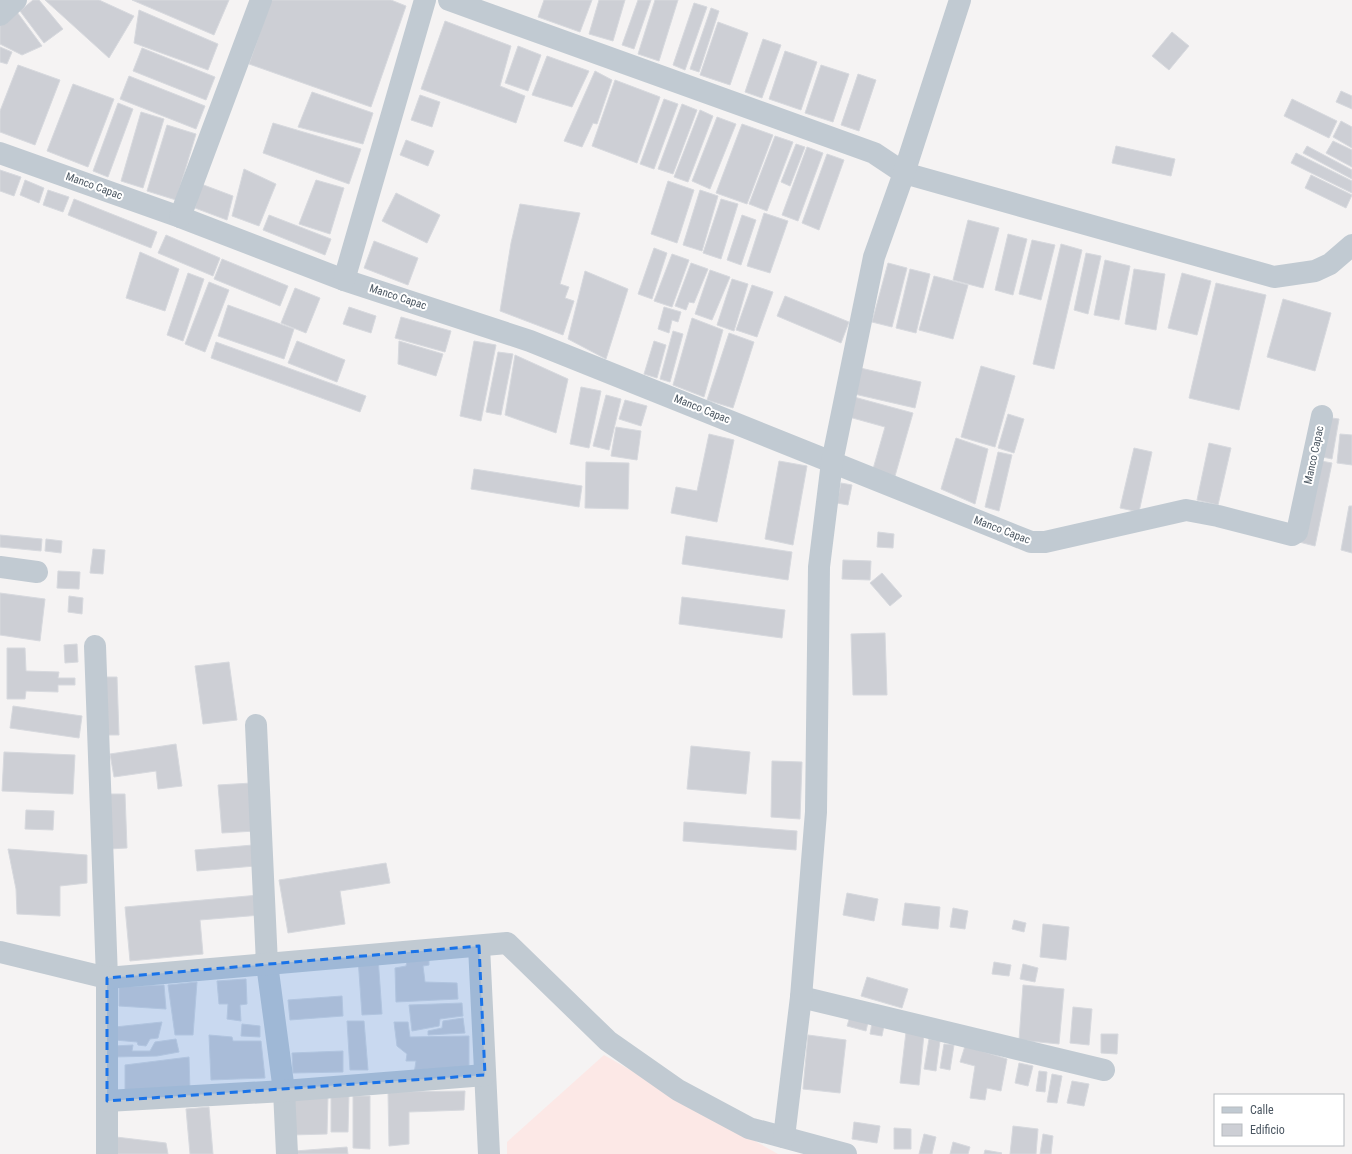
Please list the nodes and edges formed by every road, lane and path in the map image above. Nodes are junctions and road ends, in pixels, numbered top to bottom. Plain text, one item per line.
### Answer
1 (16, 0) edge
2 (261, 0) edge
3 (425, 0) edge
4 (449, 0) edge
5 (960, 0) edge
6 (0, 15) edge
7 (0, 153) edge
8 (904, 173) junction
9 (180, 217) junction
10 (1352, 245) edge
11 (344, 280) junction
12 (1322, 416) dead end
13 (832, 462) junction
14 (0, 568) edge
15 (37, 572) dead end
16 (95, 646) dead end
17 (256, 725) dead end
18 (479, 946) junction
19 (0, 952) edge
20 (267, 964) junction
21 (107, 978) junction
22 (801, 997) junction
23 (1104, 1070) dead end
24 (485, 1075) junction
25 (284, 1091) junction
26 (107, 1101) junction
27 (792, 1144) edge
28 (107, 1154) edge
29 (287, 1154) edge
30 (489, 1154) edge
31 (846, 1154) edge

1 - 6 street
2 - 9 street
3 - 11 street
4 - 8 street
5 - 8 street
7 - 9 street, Manco Capac
8 - 10 street
8 - 13 street
9 - 11 street, Manco Capac
11 - 13 street, Manco Capac
12 - 13 street, Manco Capac
13 - 22 street
14 - 15 street
16 - 21 street
17 - 20 street
18 - 20 street
18 - 24 street
18 - 27 street
19 - 21 street
20 - 21 street
20 - 25 street
21 - 26 street
22 - 23 street
22 - 27 street
24 - 25 street
24 - 30 street
25 - 26 street
25 - 29 street
26 - 28 street
27 - 31 street

